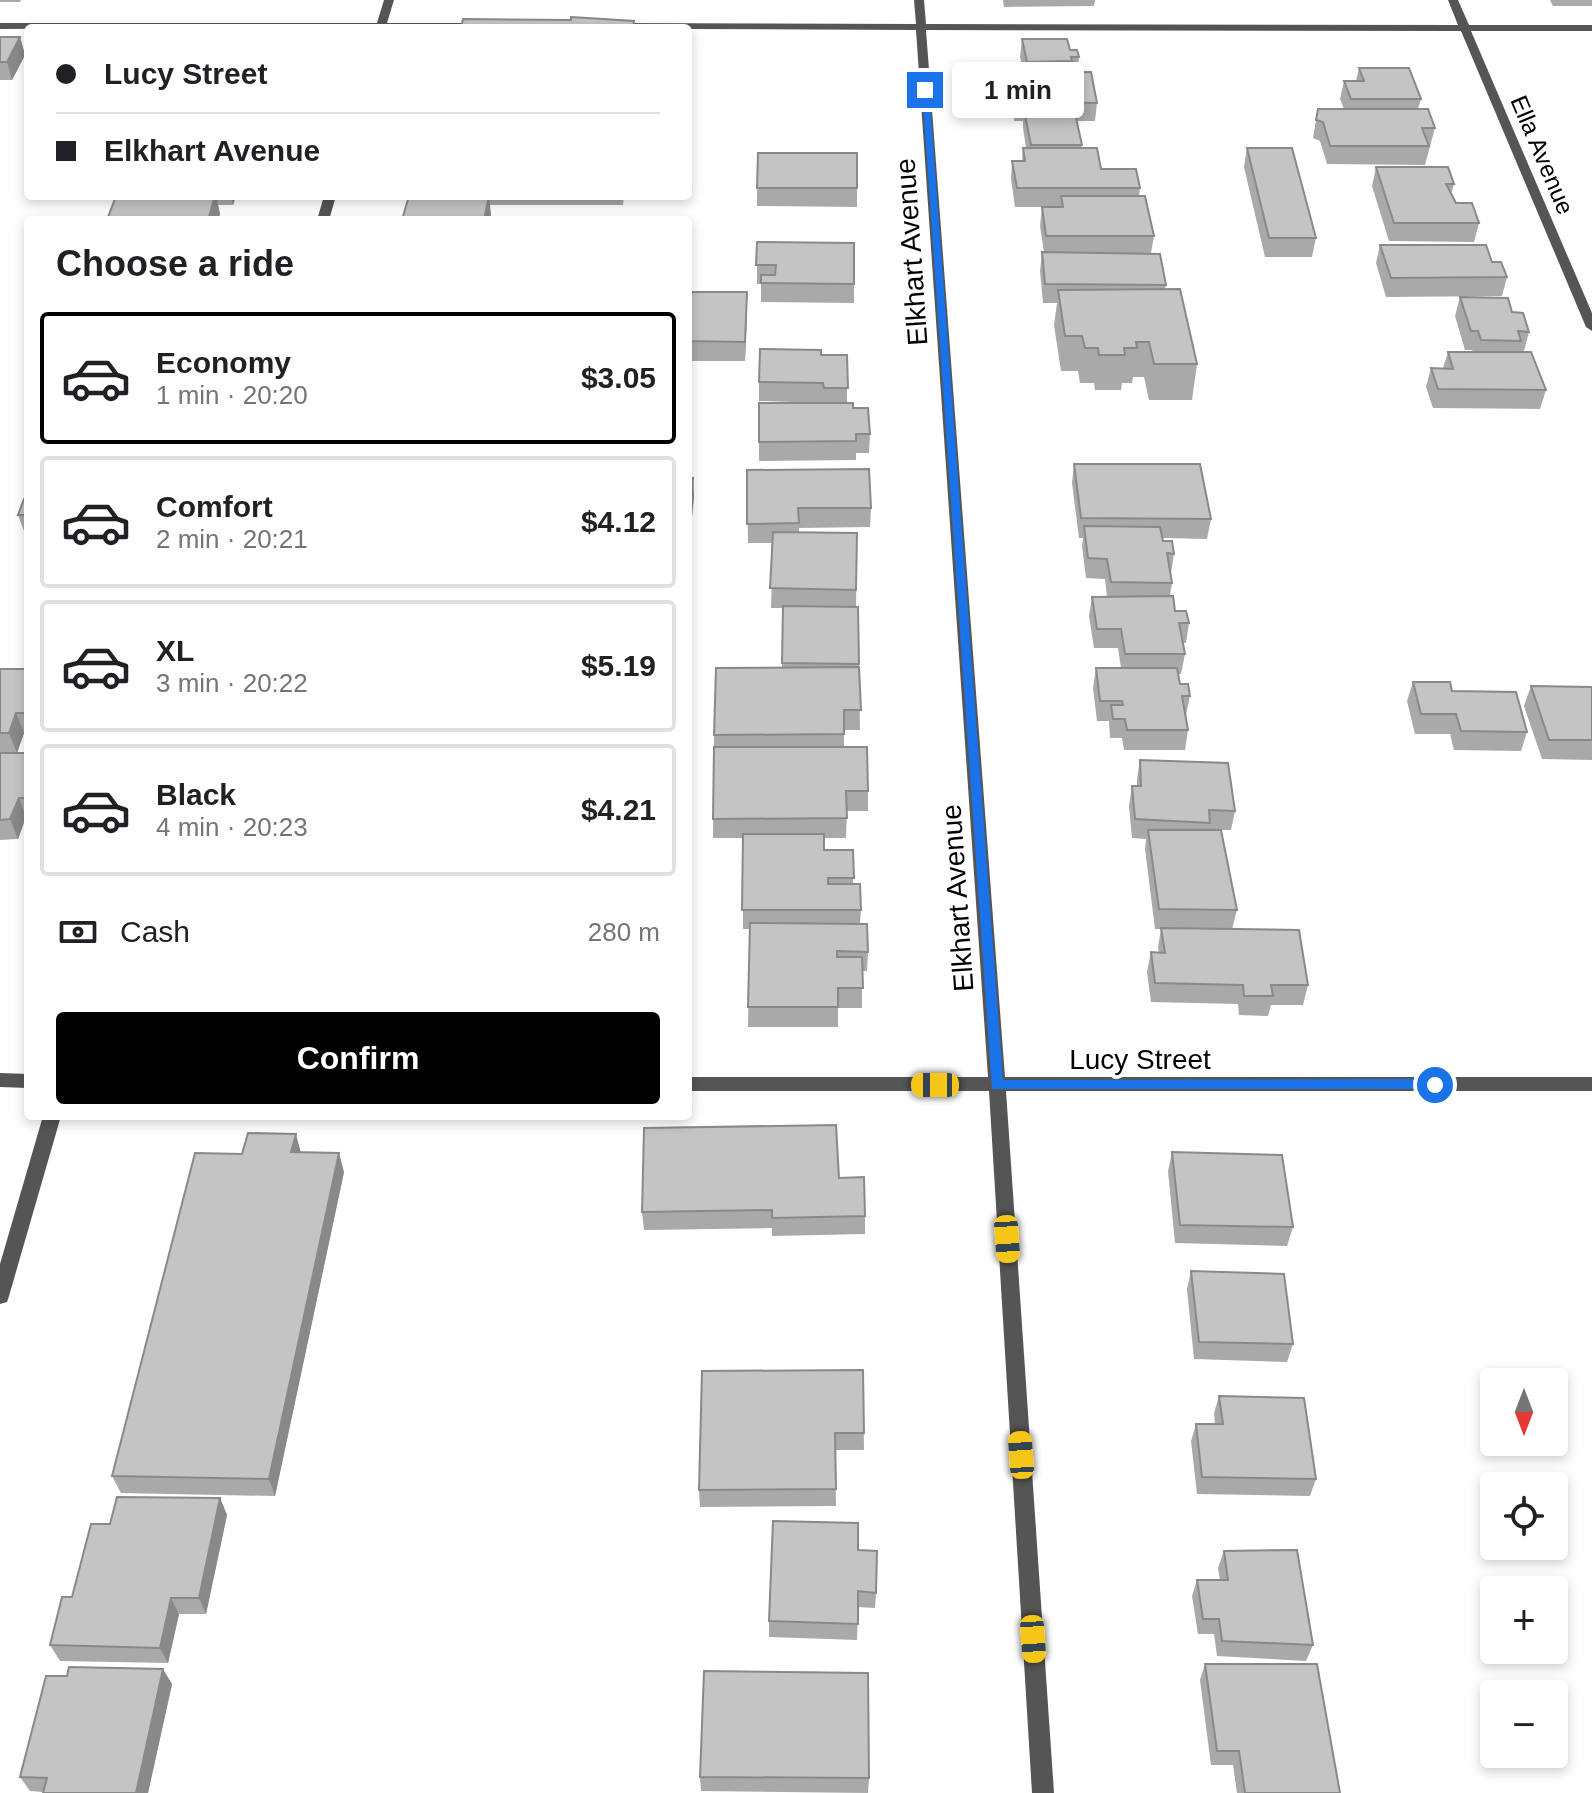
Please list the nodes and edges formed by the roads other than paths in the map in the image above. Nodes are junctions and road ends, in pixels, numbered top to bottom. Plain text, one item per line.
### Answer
1 (389, 0) edge
2 (919, 0) edge
3 (1453, 0) edge
4 (382, 24) edge
5 (0, 26) edge
6 (24, 26) edge
7 (692, 26) edge
8 (920, 27) junction
9 (1464, 28) junction
10 (1592, 28) edge
11 (1592, 327) edge
12 (0, 1080) edge
13 (24, 1081) edge
14 (692, 1084) edge
15 (1592, 1084) edge
16 (997, 1085) junction
17 (51, 1120) edge
18 (0, 1296) edge
19 (1043, 1793) edge

1 - 4 street
2 - 8 street, Elkhart Avenue
3 - 9 street, Ella Avenue
5 - 6 street
7 - 8 street
8 - 9 street
8 - 16 street, Elkhart Avenue
9 - 10 street
9 - 11 street, Ella Avenue
12 - 13 street
14 - 16 street, Lucy Street
15 - 16 street, Lucy Street
16 - 19 street, Elkhart Avenue
17 - 18 street

